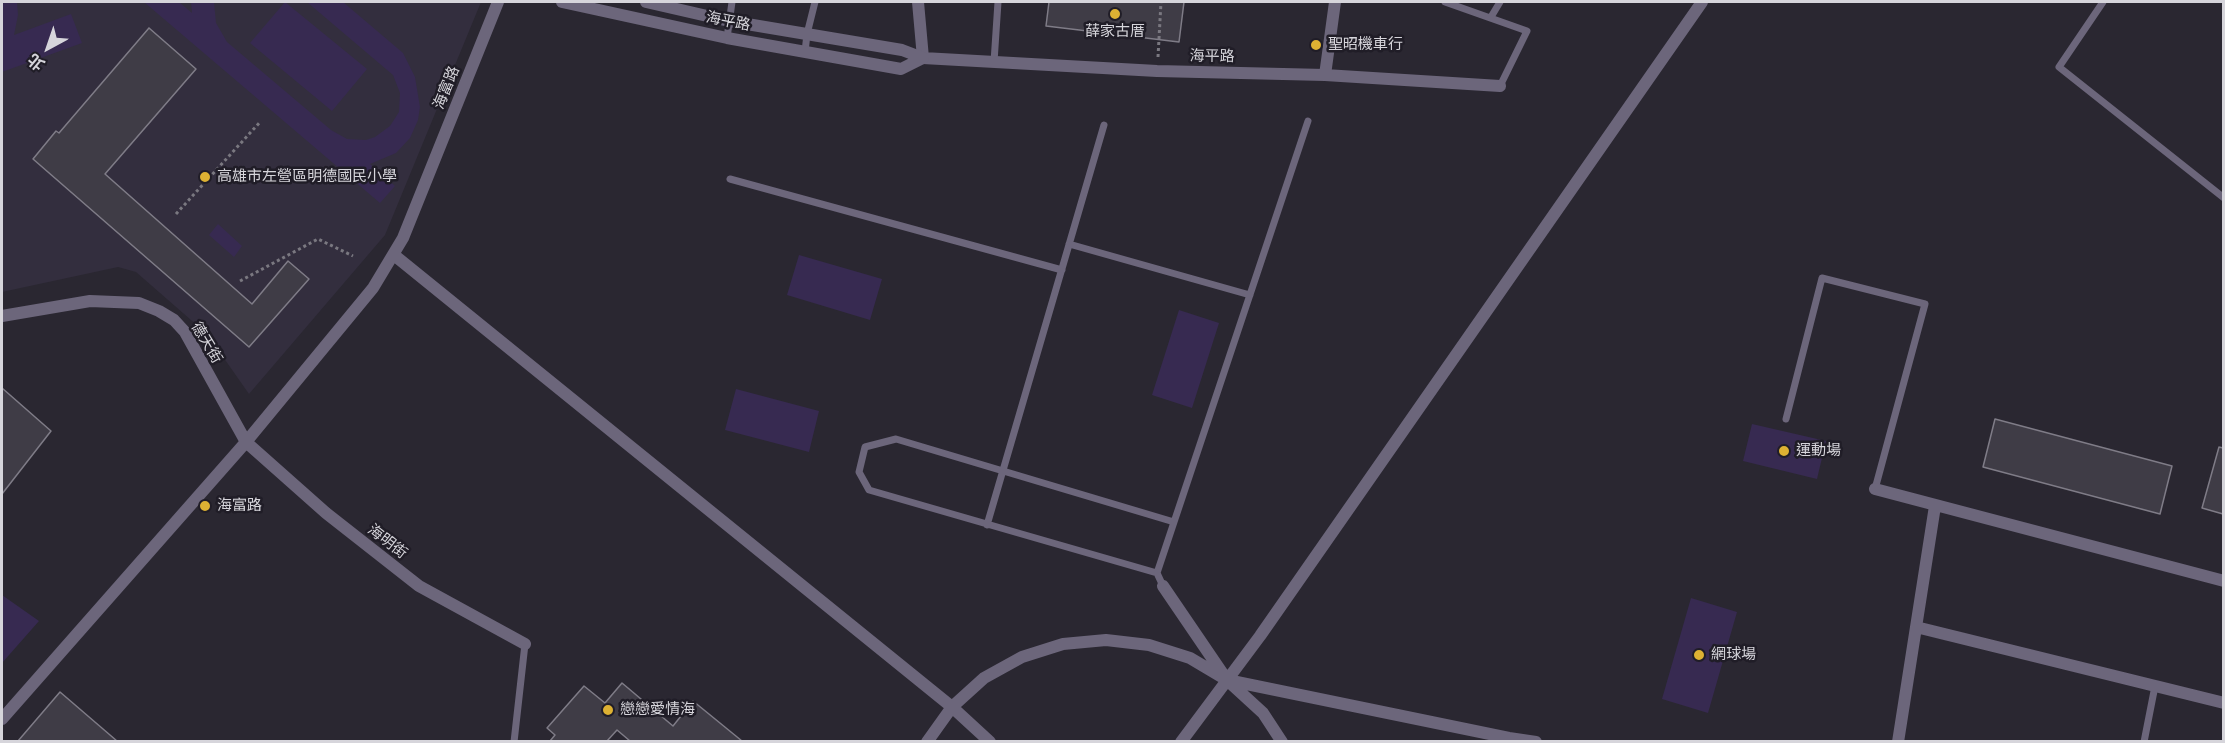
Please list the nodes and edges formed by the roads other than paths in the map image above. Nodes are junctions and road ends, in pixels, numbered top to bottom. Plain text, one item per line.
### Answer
1 (498, 2) edge
2 (562, 2) edge
3 (646, 2) edge
4 (732, 2) edge
5 (815, 2) edge
6 (918, 2) edge
7 (998, 2) edge
8 (1335, 2) edge
9 (1445, 2) edge
10 (1500, 2) edge
11 (1702, 2) edge
12 (2103, 2) edge
13 (1491, 17) junction
14 (729, 21) junction
15 (807, 34) junction
16 (727, 38) junction
17 (806, 52) junction
18 (923, 58) junction
19 (994, 62) junction
20 (1325, 75) junction
21 (1500, 86) joint
22 (1308, 121) dead end
23 (1104, 125) dead end
24 (730, 179) dead end
25 (2223, 198) edge
26 (1069, 244) junction
27 (394, 255) junction
28 (1062, 270) junction
29 (1250, 295) junction
30 (2, 316) edge
31 (1786, 419) dead end
32 (246, 442) junction
33 (1002, 472) junction
34 (1875, 489) joint
35 (1935, 506) junction
36 (1174, 522) junction
37 (987, 525) junction
38 (1157, 573) junction
39 (2223, 582) edge
40 (1163, 586) joint
41 (1916, 627) junction
42 (525, 644) joint
43 (1227, 680) junction
44 (2155, 686) junction
45 (2223, 703) edge
46 (952, 707) junction
47 (2, 719) edge
48 (514, 741) edge
49 (927, 741) edge
50 (990, 741) edge
51 (1181, 741) edge
52 (1282, 741) edge
53 (1536, 741) edge
54 (1898, 741) edge
55 (2144, 741) edge

1 - 27 street, 海富路
2 - 16 street, 海平路
3 - 14 street, 海平路
4 - 14 lane
5 - 15 lane
6 - 18 street
7 - 19 lane
8 - 20 street
9 - 13 lane
10 - 13 lane
11 - 43 street
12 - 25 lane
13 - 21 lane
14 - 15 street, 海平路
14 - 16 lane
15 - 17 lane
15 - 18 street, 海平路
16 - 17 street, 海平路
17 - 18 street, 海平路
18 - 19 street, 海平路
19 - 20 street, 海平路
20 - 21 street, 海平路
22 - 29 lane
23 - 26 lane
24 - 28 lane
26 - 28 lane
26 - 29 lane
27 - 32 street, 海富路
27 - 46 street
28 - 33 lane
29 - 36 lane
30 - 32 street, 德天街
31 - 34 lane
32 - 42 street, 海明街
32 - 47 street, 海富路
33 - 36 lane
33 - 37 lane
33 - 37 lane
34 - 35 street
35 - 39 street
35 - 41 street
36 - 38 lane
37 - 38 lane
38 - 40 lane
40 - 43 street
41 - 44 street
41 - 54 street
42 - 48 lane
43 - 46 street
43 - 51 street
43 - 52 street
43 - 53 street
44 - 45 street
44 - 55 lane
46 - 49 street
46 - 50 street

